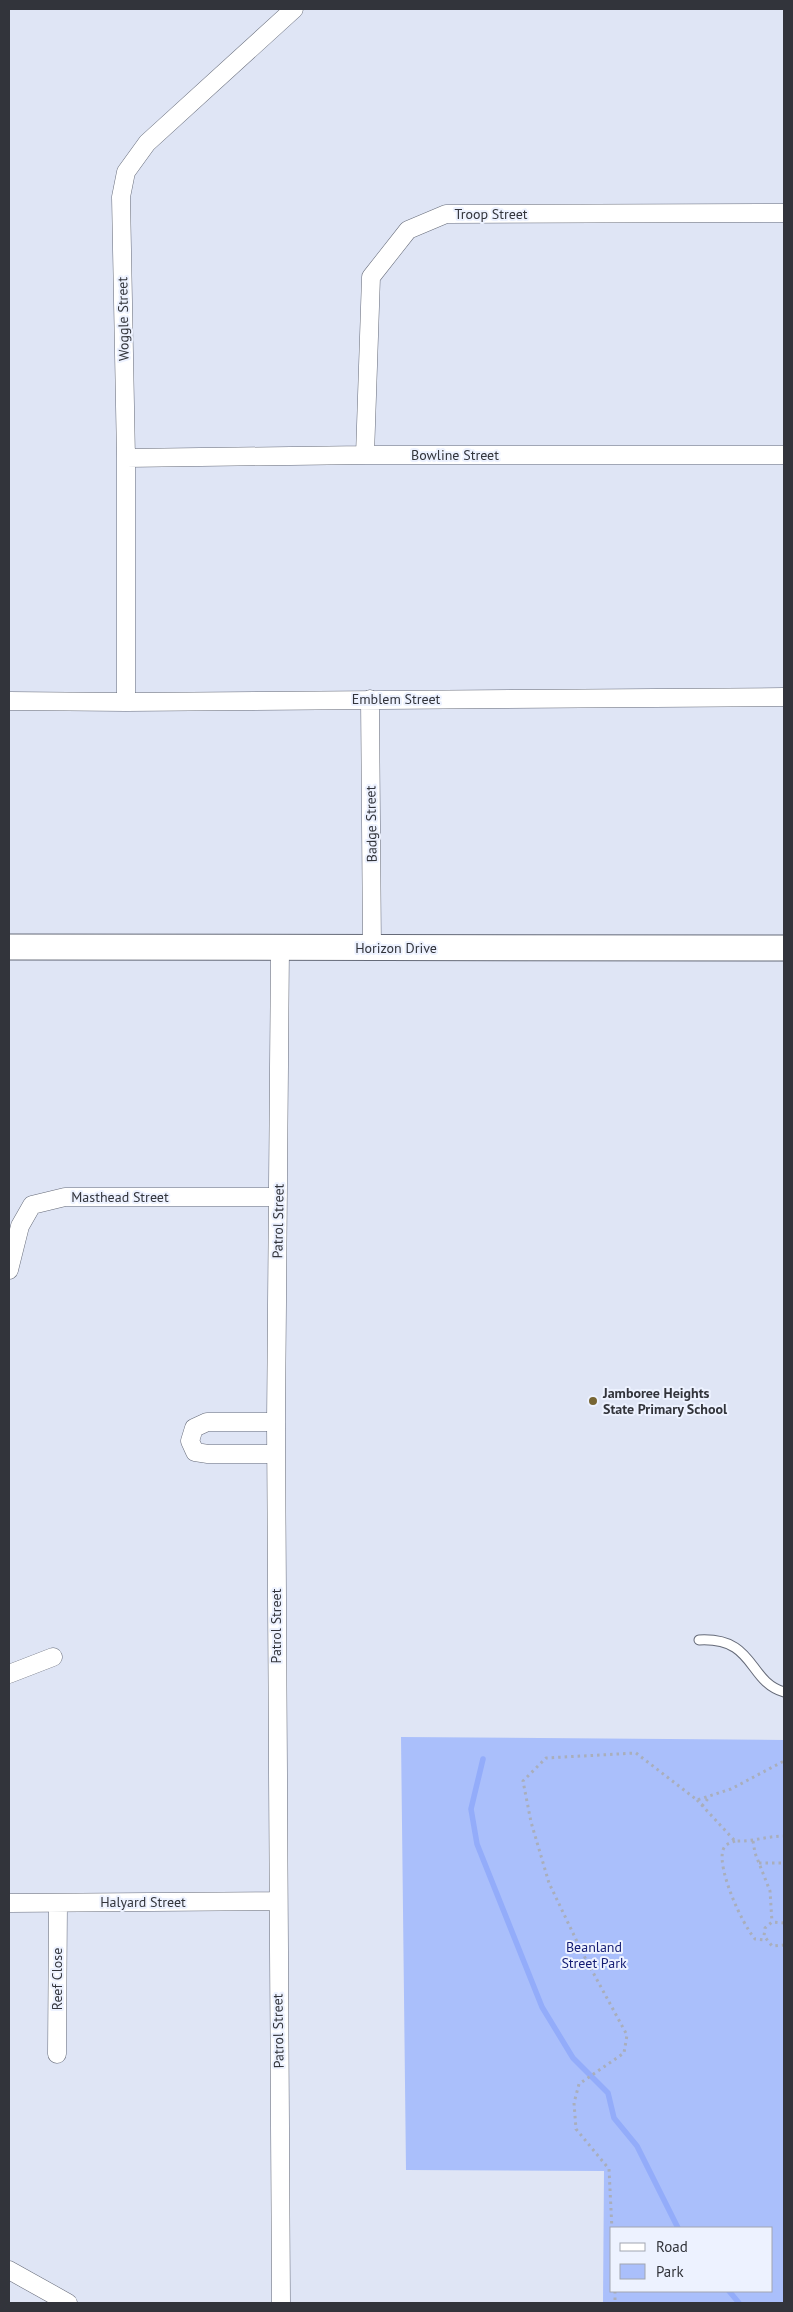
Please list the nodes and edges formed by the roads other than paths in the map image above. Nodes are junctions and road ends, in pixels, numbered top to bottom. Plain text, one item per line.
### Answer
1 (294, 9) edge
2 (784, 213) edge
3 (365, 455) junction
4 (784, 455) edge
5 (126, 458) junction
6 (784, 697) edge
7 (370, 699) junction
8 (9, 701) edge
9 (126, 702) junction
10 (9, 947) edge
11 (280, 948) junction
12 (372, 948) junction
13 (784, 948) edge
14 (278, 1198) junction
15 (9, 1270) edge
16 (276, 1422) junction
17 (276, 1454) junction
18 (699, 1640) dead end
19 (53, 1657) dead end
20 (9, 1674) edge
21 (784, 1692) edge
22 (277, 1902) junction
23 (9, 1903) edge
24 (58, 1903) junction
25 (57, 2054) dead end
26 (9, 2270) edge
27 (68, 2303) edge
28 (281, 2303) edge

1 - 5 street, Woggle Street
2 - 3 street, Troop Street
3 - 4 street, Bowline Street
3 - 5 street, Bowline Street
5 - 9 street, Woggle Street
6 - 7 street, Emblem Street
7 - 9 street, Emblem Street
7 - 12 street, Badge Street
8 - 9 street, Emblem Street
10 - 11 street, Horizon Drive
11 - 12 street, Horizon Drive
11 - 14 street, Patrol Street
12 - 13 street, Horizon Drive
14 - 15 street, Masthead Street
14 - 16 street, Patrol Street
16 - 17 street, Patrol Street
16 - 17 street
17 - 22 street, Patrol Street
18 - 21 lane
19 - 20 street
22 - 24 street, Halyard Street
22 - 28 street, Patrol Street
23 - 24 street, Halyard Street
24 - 25 street, Reef Close
26 - 27 street

